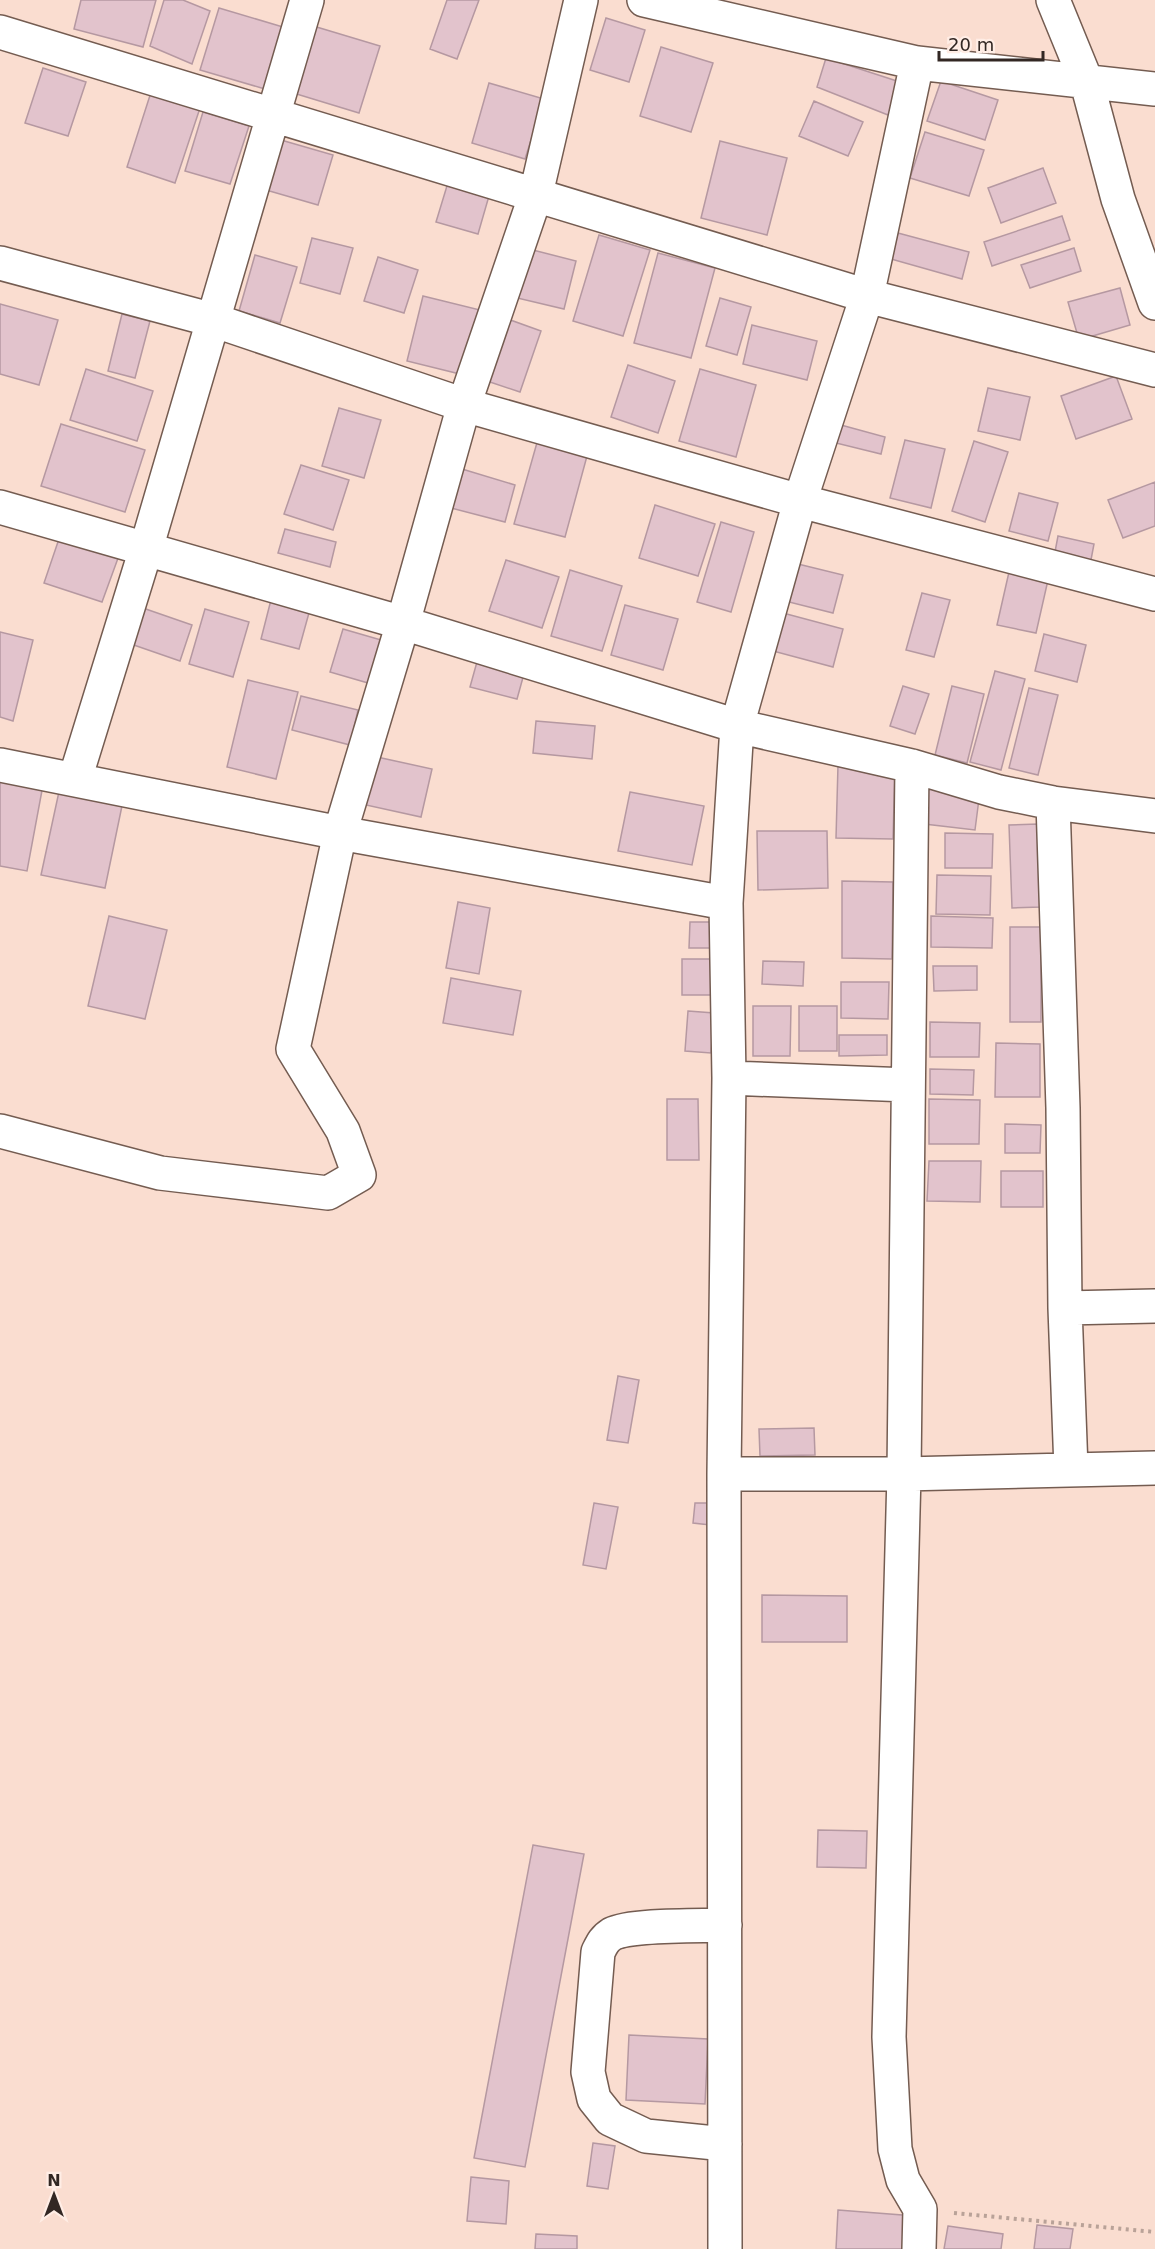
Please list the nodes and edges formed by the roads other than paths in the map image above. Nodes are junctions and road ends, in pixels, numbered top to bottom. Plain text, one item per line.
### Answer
1 (307, 0) edge
2 (581, 0) edge
3 (644, 0) edge
4 (1053, 0) edge
5 (0, 32) edge
6 (916, 63) junction
7 (1087, 83) junction
8 (1155, 89) edge
9 (273, 116) junction
10 (536, 194) junction
11 (0, 263) edge
12 (867, 296) junction
13 (1155, 303) edge
14 (213, 320) junction
15 (1155, 370) edge
16 (464, 405) junction
17 (800, 501) junction
18 (0, 507) edge
19 (146, 549) junction
20 (1155, 594) edge
21 (404, 623) junction
22 (737, 726) junction
23 (0, 765) edge
24 (912, 766) junction
25 (75, 779) junction
26 (1053, 803) junction
27 (1155, 816) edge
28 (340, 833) junction
29 (726, 903) junction
30 (729, 1078) junction
31 (908, 1085) junction
32 (0, 1131) edge
33 (1155, 1306) edge
34 (1065, 1308) junction
35 (1155, 1468) edge
36 (1071, 1469) junction
37 (724, 1474) junction
38 (904, 1474) junction
39 (725, 1925) junction
40 (725, 2144) junction
41 (725, 2249) edge
42 (919, 2249) edge

1 - 9 street
2 - 10 street
3 - 6 street
4 - 7 street
5 - 9 street
6 - 7 street
6 - 12 street
7 - 8 street
7 - 13 street
9 - 10 street
9 - 14 street
10 - 12 street
10 - 16 street
11 - 14 street
12 - 15 street
12 - 17 street
14 - 16 street
14 - 19 street
16 - 17 street
16 - 21 street
17 - 20 street
17 - 22 street
18 - 19 street
19 - 21 street
19 - 25 street
21 - 22 street
21 - 28 street
22 - 24 street
22 - 29 street
23 - 25 street
24 - 26 street
24 - 31 street
25 - 28 street
26 - 27 street
26 - 34 street
28 - 29 street
28 - 32 street
29 - 30 street
30 - 31 street
30 - 37 street
31 - 38 street
33 - 34 street
34 - 36 street
35 - 36 street
36 - 38 street
37 - 38 street
37 - 39 street
38 - 42 street
39 - 40 street
39 - 40 street
40 - 41 street

